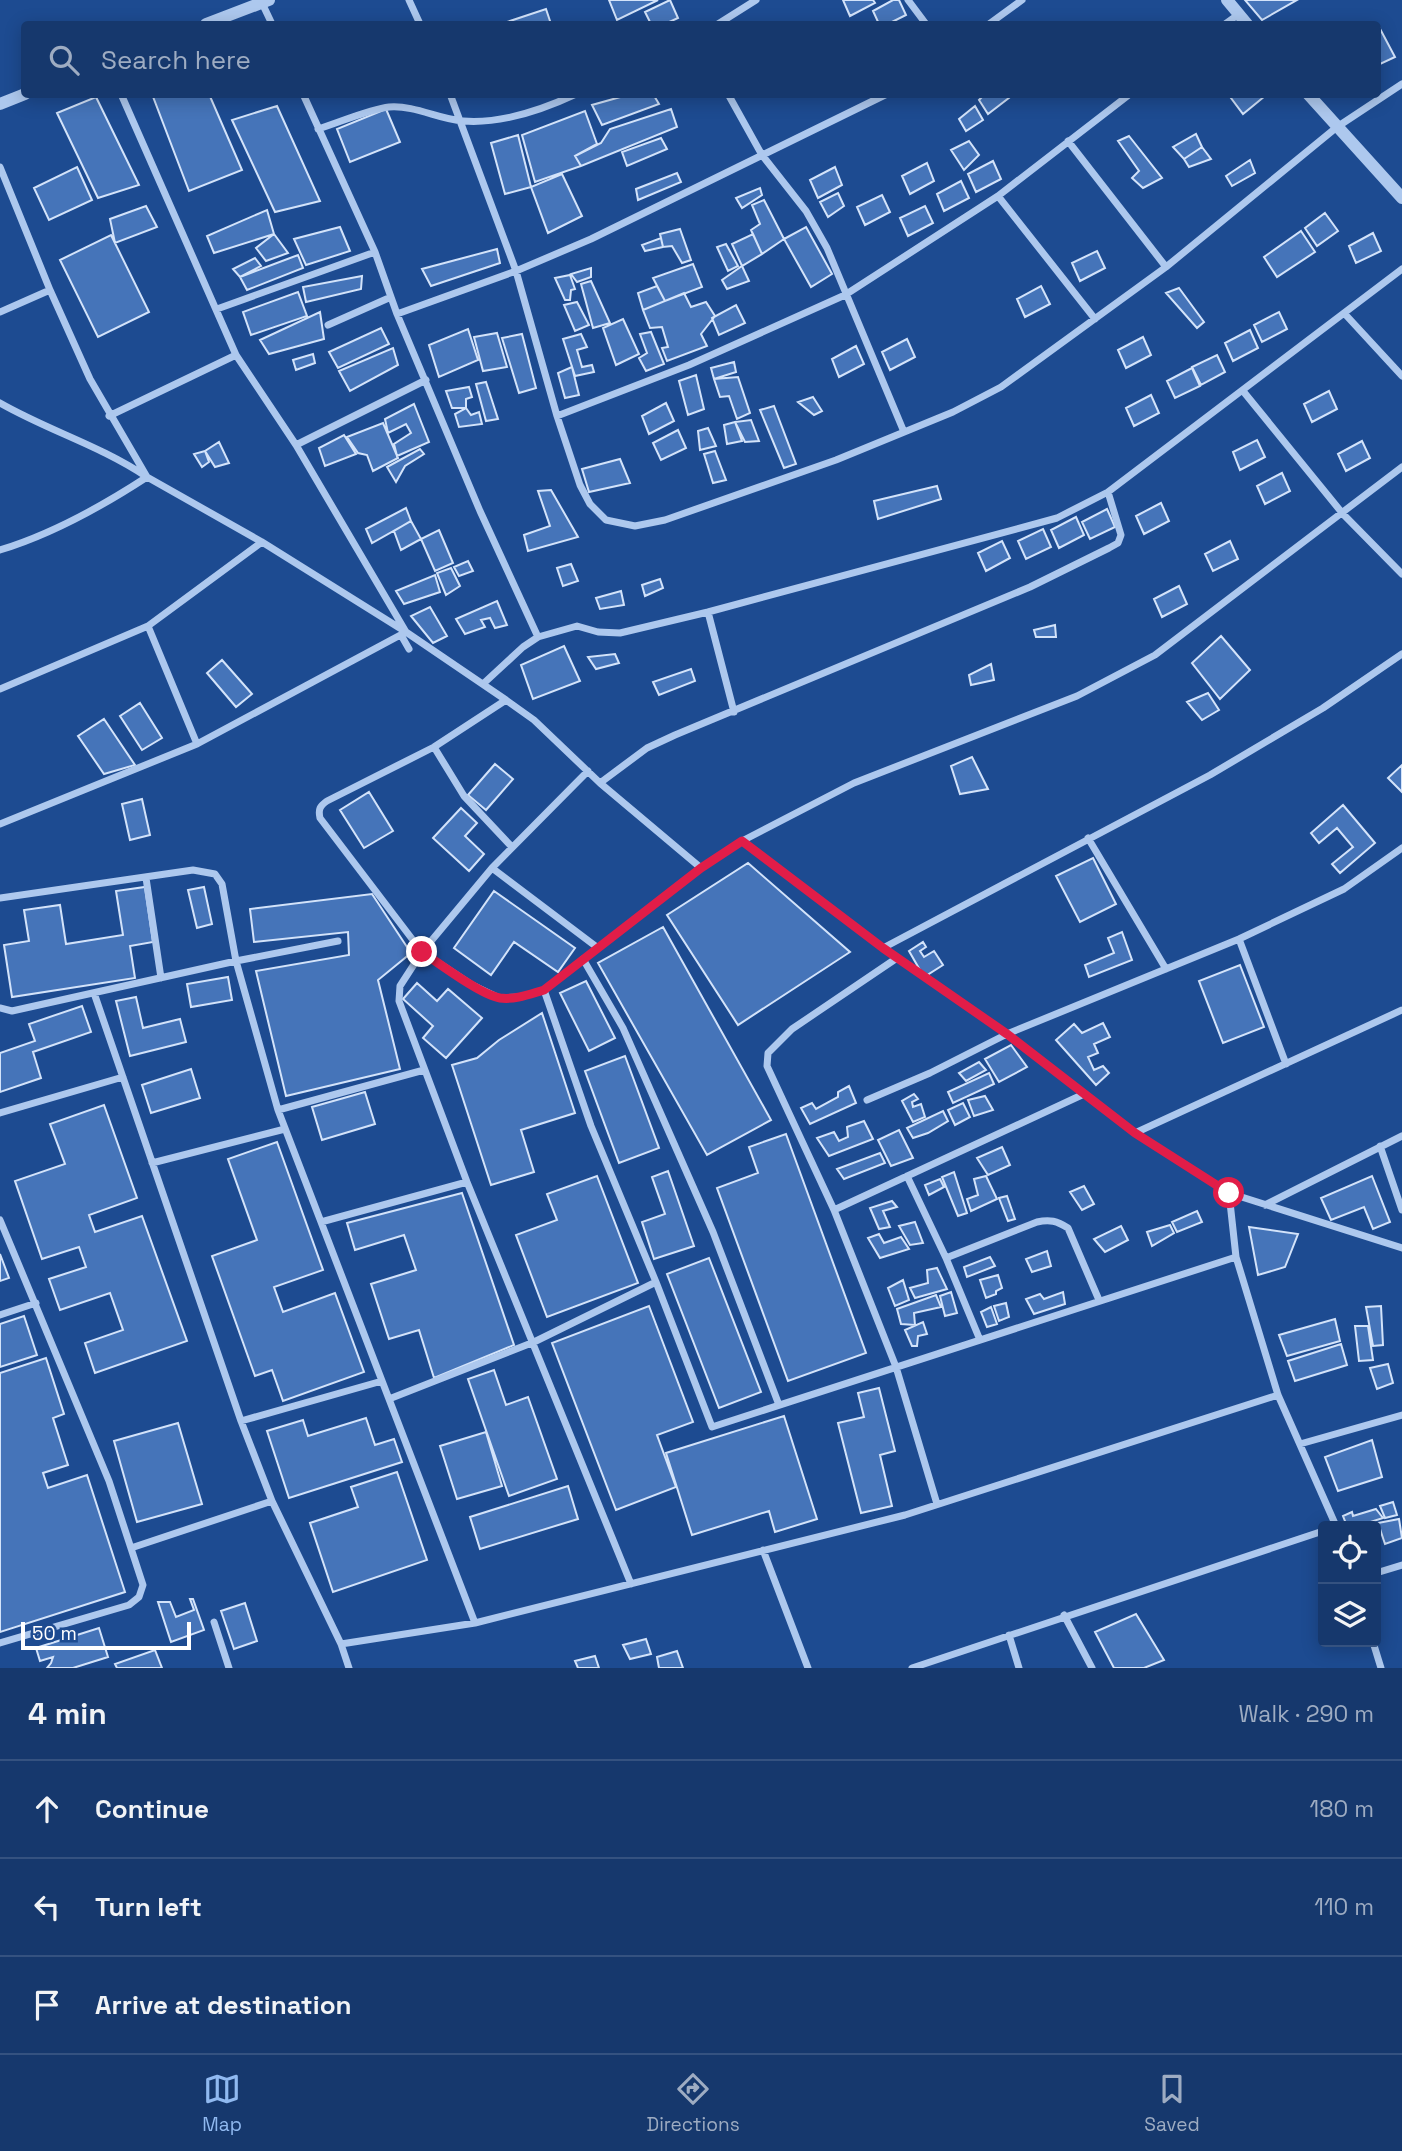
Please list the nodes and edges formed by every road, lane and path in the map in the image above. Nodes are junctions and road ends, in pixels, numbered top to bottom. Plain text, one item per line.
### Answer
1 (409, 0) edge
2 (756, 0) edge
3 (908, 0) edge
4 (1227, 0) edge
5 (266, 1) edge
6 (1017, 2) edge
7 (1243, 19) edge
8 (214, 21) edge
9 (271, 21) edge
10 (419, 21) edge
11 (723, 21) edge
12 (924, 21) edge
13 (993, 21) edge
14 (1402, 84) edge
15 (21, 95) edge
16 (123, 98) edge
17 (305, 98) edge
18 (452, 98) edge
19 (568, 98) edge
20 (730, 98) edge
21 (879, 98) edge
22 (1125, 98) edge
23 (1312, 98) edge
24 (1381, 98) edge
25 (1381, 98) edge
26 (0, 104) edge
27 (461, 121) junction
28 (1337, 127) junction
29 (318, 129) junction
30 (1068, 141) junction
31 (762, 155) junction
32 (0, 167) edge
33 (998, 196) junction
34 (1402, 198) edge
35 (375, 252) junction
36 (1166, 267) junction
37 (1402, 269) edge
38 (516, 271) junction
39 (50, 290) junction
40 (845, 295) junction
41 (391, 297) junction
42 (217, 309) junction
43 (0, 312) edge
44 (1344, 313) junction
45 (397, 314) junction
46 (1095, 319) junction
47 (328, 325) dead end
48 (236, 355) junction
49 (1402, 376) edge
50 (426, 380) junction
51 (1243, 391) junction
52 (0, 403) edge
53 (109, 416) junction
54 (557, 416) junction
55 (904, 432) junction
56 (296, 445) junction
57 (1402, 467) edge
58 (147, 477) junction
59 (1108, 492) junction
60 (1343, 514) junction
61 (262, 542) junction
62 (0, 550) edge
63 (1402, 574) edge
64 (708, 612) junction
65 (148, 626) junction
66 (404, 633) junction
67 (538, 637) junction
68 (409, 649) dead end
69 (1402, 654) edge
70 (483, 684) junction
71 (0, 689) edge
72 (506, 700) junction
73 (734, 712) junction
74 (197, 744) junction
75 (434, 747) junction
76 (588, 771) junction
77 (600, 783) junction
78 (0, 824) edge
79 (1088, 838) junction
80 (742, 841) junction
81 (512, 847) junction
82 (1402, 849) edge
83 (492, 868) junction
84 (701, 868) junction
85 (146, 878) junction
86 (0, 898) edge
87 (1239, 939) junction
88 (338, 941) dead end
89 (598, 948) junction
90 (883, 948) junction
91 (422, 952) junction
92 (897, 958) junction
93 (583, 959) junction
94 (236, 961) junction
95 (1166, 969) junction
96 (161, 978) junction
97 (544, 990) junction
98 (94, 993) junction
99 (0, 1007) edge
100 (1402, 1010) edge
101 (1007, 1034) junction
102 (1286, 1064) junction
103 (424, 1070) junction
104 (123, 1077) junction
105 (1084, 1094) junction
106 (867, 1100) dead end
107 (278, 1110) junction
108 (0, 1113) edge
109 (285, 1129) junction
110 (1135, 1133) junction
111 (1402, 1136) edge
112 (1380, 1146) junction
113 (152, 1163) junction
114 (907, 1176) junction
115 (467, 1182) junction
116 (1229, 1193) junction
117 (1265, 1205) junction
118 (834, 1210) junction
119 (1402, 1210) edge
120 (0, 1220) edge
121 (321, 1222) junction
122 (1402, 1248) edge
123 (1236, 1257) junction
124 (946, 1258) junction
125 (656, 1282) junction
126 (1099, 1300) junction
127 (36, 1303) junction
128 (0, 1315) edge
129 (980, 1340) junction
130 (534, 1342) junction
131 (896, 1367) junction
132 (382, 1381) junction
133 (1278, 1395) junction
134 (389, 1399) junction
135 (779, 1405) junction
136 (1402, 1415) edge
137 (240, 1422) junction
138 (1300, 1444) junction
139 (272, 1501) junction
140 (937, 1504) junction
141 (1334, 1521) edge
142 (1318, 1533) edge
143 (131, 1548) junction
144 (763, 1550) junction
145 (1402, 1565) edge
146 (1381, 1571) edge
147 (631, 1584) junction
148 (1064, 1615) junction
149 (214, 1622) dead end
150 (475, 1623) junction
151 (1009, 1635) junction
152 (0, 1643) edge
153 (341, 1644) junction
154 (1375, 1647) edge
155 (229, 1668) edge
156 (349, 1668) edge
157 (808, 1668) edge
158 (912, 1668) edge
159 (1019, 1668) edge
160 (1092, 1668) edge
161 (1381, 1668) edge

1 - 10 street
2 - 11 street
3 - 12 street
4 - 7 street
5 - 8 street
5 - 9 street
6 - 13 street
14 - 25 street
15 - 26 street
16 - 42 street
17 - 29 street
18 - 27 street
19 - 27 street
20 - 31 street
21 - 31 street
22 - 30 street
23 - 28 street
24 - 28 street
27 - 29 street
27 - 38 street
28 - 34 street
28 - 36 street
29 - 35 street
30 - 33 street
30 - 36 street
31 - 38 street
31 - 40 street
32 - 39 street
33 - 40 street
33 - 46 street
35 - 41 street
35 - 42 street
36 - 46 street
37 - 44 street
38 - 45 street
38 - 54 street
39 - 43 street
39 - 53 street
40 - 54 street
40 - 55 street
41 - 45 street
41 - 47 street
42 - 48 street
44 - 49 street
44 - 51 street
45 - 50 street
46 - 55 street
48 - 53 street
48 - 56 street
50 - 56 street
50 - 67 street
51 - 59 street
51 - 60 street
52 - 58 street
53 - 58 street
54 - 55 street
56 - 66 street
57 - 60 street
58 - 61 street
58 - 62 street
59 - 64 street
59 - 73 street
60 - 63 street
60 - 80 street
61 - 65 street
61 - 66 street
64 - 67 street
64 - 73 street
65 - 71 street
65 - 74 street
66 - 68 street
66 - 70 street
66 - 74 street
67 - 70 street
69 - 79 street
70 - 72 street
72 - 75 street
72 - 76 street
73 - 77 street
74 - 78 street
75 - 81 street
75 - 91 street
76 - 77 street
76 - 81 street
77 - 84 street
79 - 90 street
79 - 95 street
80 - 84 street
80 - 90 street
81 - 83 street
82 - 87 street
83 - 89 street
83 - 91 street
84 - 89 street
85 - 86 street
85 - 94 street
85 - 96 street
87 - 95 street
87 - 102 street
88 - 94 street
89 - 93 street
90 - 92 street
91 - 97 street
91 - 103 street
92 - 101 street
92 - 118 street
93 - 97 street
93 - 135 street
94 - 96 street
94 - 107 street
95 - 101 street
96 - 98 street
97 - 125 street
98 - 99 street
98 - 104 street
100 - 102 street
101 - 105 street
101 - 106 street
102 - 110 street
103 - 107 street
103 - 115 street
104 - 108 street
104 - 113 street
105 - 110 street
105 - 114 street
107 - 109 street
109 - 113 street
109 - 121 street
110 - 116 street
111 - 112 street
112 - 117 street
112 - 119 street
113 - 137 street
114 - 118 street
114 - 124 street
115 - 121 street
115 - 130 street
116 - 117 street
116 - 123 street
117 - 122 street
118 - 131 street
120 - 127 street
121 - 132 street
123 - 126 street
123 - 133 street
124 - 126 street
124 - 129 street
125 - 130 street
125 - 135 street
126 - 129 street
127 - 128 street
127 - 143 street
129 - 131 street
130 - 134 street
130 - 147 street
131 - 135 street
131 - 140 street
132 - 134 street
132 - 137 street
133 - 138 street
133 - 140 street
134 - 150 street
136 - 138 street
137 - 139 street
138 - 141 street
139 - 143 street
139 - 153 street
140 - 144 street
142 - 148 street
143 - 152 street
144 - 147 street
144 - 157 street
145 - 146 street
147 - 150 street
148 - 151 street
148 - 160 street
149 - 155 street
150 - 153 street
151 - 158 street
151 - 159 street
153 - 156 street
154 - 161 street

